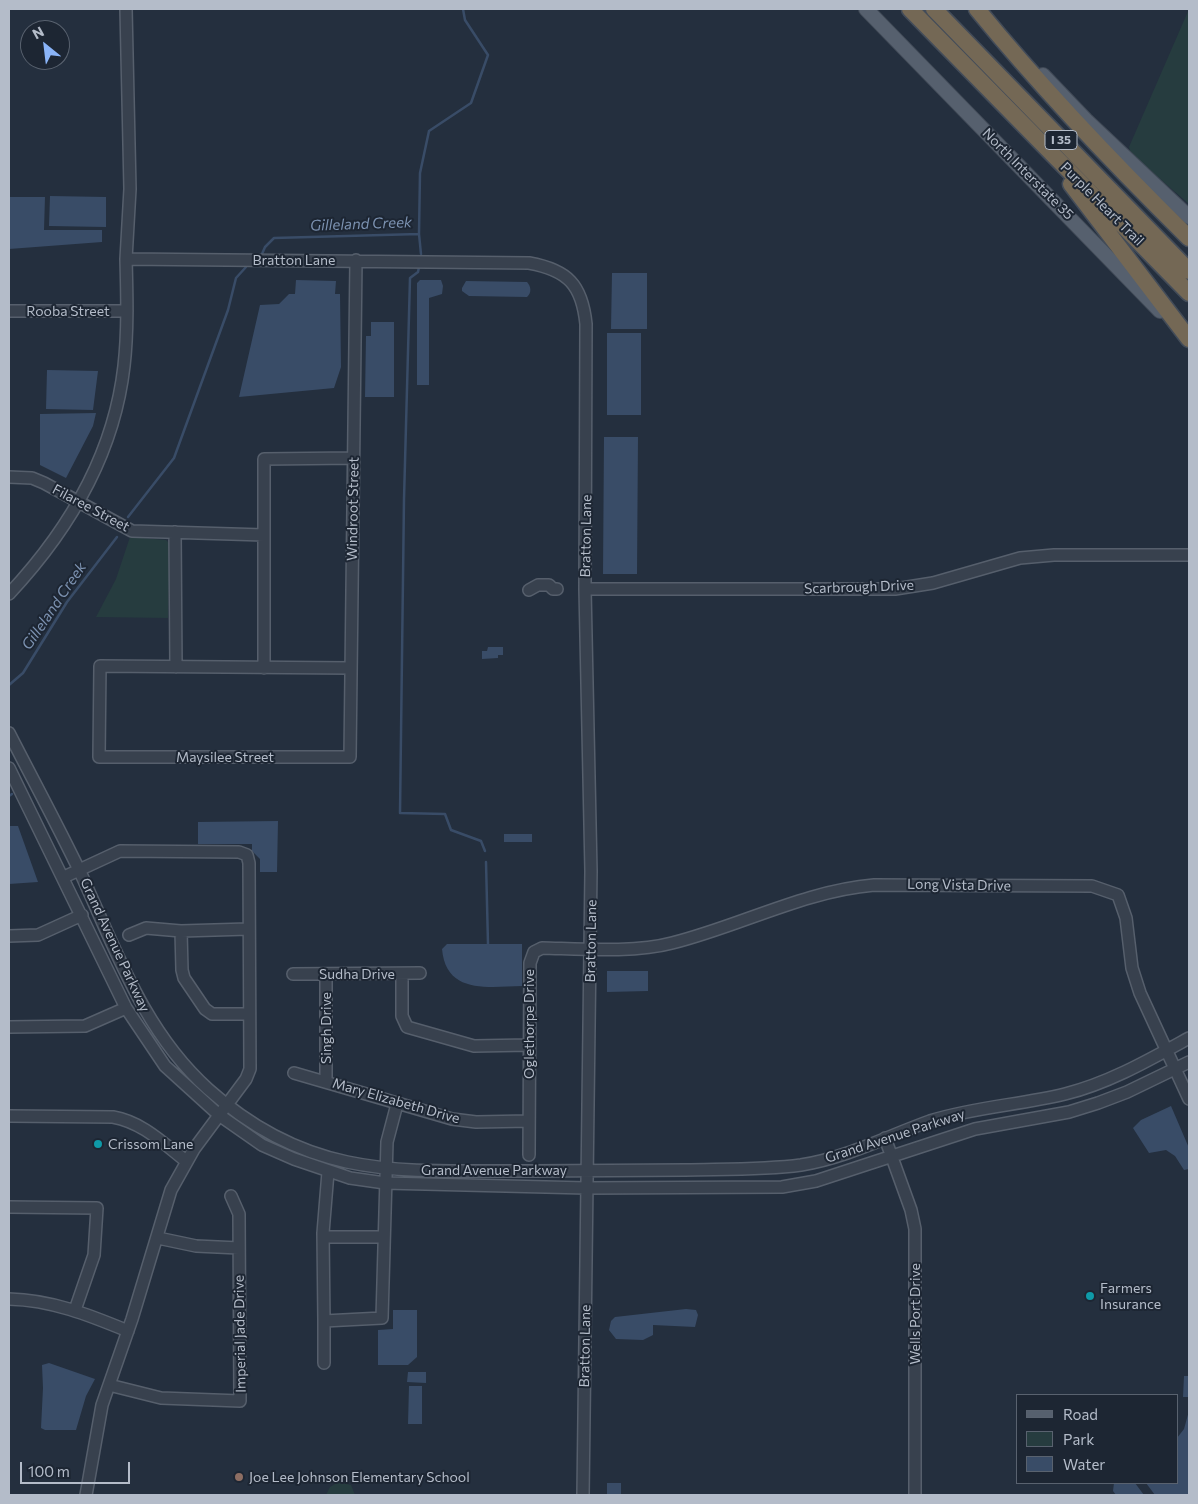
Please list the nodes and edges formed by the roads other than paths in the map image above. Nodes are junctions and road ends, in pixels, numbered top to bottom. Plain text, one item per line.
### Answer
1 (126, 9) edge
2 (866, 9) edge
3 (897, 9) edge
4 (910, 9) edge
5 (934, 9) edge
6 (978, 9) edge
7 (959, 58) junction
8 (1044, 146) junction
9 (1189, 217) edge
10 (1189, 238) edge
11 (126, 259) junction
12 (356, 260) junction
13 (1189, 271) edge
14 (1189, 293) edge
15 (9, 311) edge
16 (127, 311) junction
17 (1189, 340) edge
18 (354, 458) junction
19 (9, 477) edge
20 (78, 502) junction
21 (175, 532) junction
22 (264, 535) junction
23 (1189, 555) edge
24 (555, 589) dead end
25 (532, 590) dead end
26 (585, 590) junction
27 (9, 594) edge
28 (176, 667) junction
29 (264, 668) junction
30 (351, 668) junction
31 (9, 732) edge
32 (350, 757) joint
33 (9, 768) edge
34 (79, 870) junction
35 (64, 878) junction
36 (82, 915) junction
37 (248, 929) junction
38 (181, 931) junction
39 (128, 935) dead end
40 (9, 936) edge
41 (591, 949) junction
42 (420, 973) dead end
43 (293, 974) dead end
44 (326, 974) junction
45 (402, 974) junction
46 (126, 1008) junction
47 (249, 1014) junction
48 (9, 1027) edge
49 (1189, 1038) edge
50 (530, 1045) junction
51 (1167, 1050) junction
52 (1189, 1062) edge
53 (1176, 1070) junction
54 (294, 1073) dead end
55 (326, 1082) junction
56 (1189, 1098) edge
57 (397, 1104) junction
58 (227, 1105) junction
59 (219, 1115) junction
60 (9, 1116) edge
61 (529, 1121) junction
62 (885, 1138) junction
63 (529, 1155) dead end
64 (892, 1157) junction
65 (186, 1161) junction
66 (387, 1170) junction
67 (586, 1171) junction
68 (328, 1172) junction
69 (385, 1183) junction
70 (586, 1188) junction
71 (231, 1196) dead end
72 (9, 1206) edge
73 (323, 1237) junction
74 (383, 1237) junction
75 (158, 1238) junction
76 (239, 1248) junction
77 (9, 1299) edge
78 (75, 1310) junction
79 (324, 1320) junction
80 (128, 1331) junction
81 (324, 1363) dead end
82 (109, 1385) junction
83 (86, 1495) edge
84 (583, 1495) edge
85 (915, 1495) edge

1 - 11 street
2 - 17 main road, North Interstate 35
3 - 7 highway
4 - 7 highway, Purple Heart Trail / I 35
5 - 13 highway, Purple Heart Trail / I 35
6 - 9 main road
6 - 10 highway
7 - 8 highway, Purple Heart Trail / I 35
8 - 14 highway, Purple Heart Trail / I 35
8 - 17 highway
11 - 12 street, Bratton Lane
11 - 16 street
12 - 18 street, Windroot Street
12 - 26 street, Bratton Lane
15 - 16 street, Rooba Street
16 - 20 street
18 - 22 street
18 - 30 street, Windroot Street
19 - 20 street, Filaree Street
20 - 21 street, Filaree Street
20 - 27 street
21 - 22 street, Filaree Street
21 - 28 street
22 - 29 street
23 - 26 street, Scarbrough Drive
24 - 25 street
26 - 41 street, Bratton Lane
28 - 29 street
28 - 32 street, Maysilee Street
29 - 30 street
30 - 32 street, Windroot Street
31 - 34 street, Grand Avenue Parkway
33 - 35 street, Grand Avenue Parkway
34 - 35 street
34 - 37 street
34 - 58 street, Grand Avenue Parkway
35 - 36 street, Grand Avenue Parkway
36 - 40 street
36 - 46 street, Grand Avenue Parkway
37 - 38 street
37 - 47 street
38 - 39 street
38 - 47 street
41 - 50 street, Oglethorpe Drive
41 - 51 street, Long Vista Drive
41 - 67 street, Bratton Lane
42 - 45 street, Sudha Drive
43 - 44 street, Sudha Drive
44 - 45 street, Sudha Drive
44 - 55 street, Singh Drive
45 - 50 street
46 - 48 street
46 - 59 street, Grand Avenue Parkway
47 - 58 street
49 - 51 street, Grand Avenue Parkway
50 - 61 street, Oglethorpe Drive
51 - 53 street, Long Vista Drive
51 - 62 street, Grand Avenue Parkway
52 - 53 street, Grand Avenue Parkway
53 - 56 street, Long Vista Drive
53 - 64 street, Grand Avenue Parkway
54 - 55 street, Mary Elizabeth Drive
55 - 57 street, Mary Elizabeth Drive
57 - 61 street, Mary Elizabeth Drive
57 - 66 street
58 - 59 street
58 - 66 street, Grand Avenue Parkway
59 - 65 street
59 - 68 street, Grand Avenue Parkway
60 - 65 street
61 - 63 street, Oglethorpe Drive
62 - 64 street, Wells Port Drive
62 - 67 street, Grand Avenue Parkway
64 - 70 street, Grand Avenue Parkway
64 - 85 street, Wells Port Drive
65 - 75 street
66 - 67 street, Grand Avenue Parkway
66 - 69 street
67 - 70 street, Bratton Lane
68 - 69 street, Grand Avenue Parkway
68 - 73 street
69 - 70 street, Grand Avenue Parkway
69 - 74 street
70 - 84 street, Bratton Lane
71 - 76 street, Imperial Jade Drive
72 - 78 street
73 - 74 street
73 - 79 street
74 - 79 street
75 - 76 street
75 - 80 street
76 - 82 street, Imperial Jade Drive
77 - 78 street
78 - 80 street
79 - 81 street
80 - 82 street
82 - 83 street

